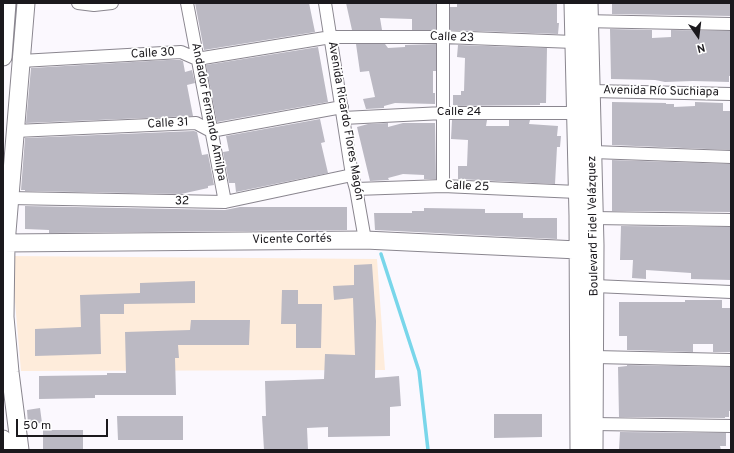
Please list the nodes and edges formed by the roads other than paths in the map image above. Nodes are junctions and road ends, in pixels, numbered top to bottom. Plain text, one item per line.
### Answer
1 (7, 3) edge
2 (26, 3) edge
3 (78, 3) edge
4 (112, 3) edge
5 (187, 3) edge
6 (325, 3) edge
7 (443, 3) edge
8 (574, 3) edge
9 (589, 3) edge
10 (582, 21) junction
11 (731, 24) edge
12 (4, 37) edge
13 (330, 37) junction
14 (443, 37) junction
15 (574, 42) junction
16 (3, 57) edge
17 (198, 59) junction
18 (21, 61) junction
19 (591, 91) junction
20 (731, 94) edge
21 (342, 112) junction
22 (443, 113) junction
23 (576, 113) junction
24 (15, 131) junction
25 (211, 131) junction
26 (593, 152) junction
27 (731, 158) edge
28 (352, 175) junction
29 (443, 186) junction
30 (356, 189) junction
31 (577, 192) junction
32 (9, 198) junction
33 (225, 202) junction
34 (593, 218) junction
35 (731, 220) edge
36 (365, 240) junction
37 (4, 243) edge
38 (578, 250) junction
39 (595, 286) junction
40 (731, 292) edge
41 (594, 357) junction
42 (731, 360) edge
43 (594, 424) junction
44 (731, 426) edge
45 (3, 439) edge
46 (4, 450) edge
47 (20, 450) edge
48 (579, 450) edge
49 (594, 450) edge

1 - 12 street
2 - 18 street
3 - 4 street
5 - 17 street, Andador Fernando Amilpa
6 - 13 street, Avenida Ricardo Flores Magón
7 - 14 street
8 - 10 street, Boulevard Fidel Velázquez
9 - 10 street, Boulevard Fidel Velázquez
10 - 11 street
10 - 15 street, Boulevard Fidel Velázquez
10 - 19 street, Boulevard Fidel Velázquez
12 - 16 street
13 - 14 street, Calle 23
13 - 17 street, Calle 30
13 - 21 street, Avenida Ricardo Flores Magón
14 - 15 street, Calle 23
14 - 22 street
15 - 23 street, Boulevard Fidel Velázquez
17 - 18 street, Calle 30
17 - 25 street, Andador Fernando Amilpa
18 - 24 street
19 - 20 street, Avenida Río Suchiapa
19 - 26 street, Boulevard Fidel Velázquez
21 - 22 street, Calle 24
21 - 25 street
21 - 28 street, Avenida Ricardo Flores Magón
22 - 23 street, Calle 24
22 - 29 street
23 - 31 street, Boulevard Fidel Velázquez
24 - 25 street, Calle 31
24 - 32 street
25 - 33 street, Andador Fernando Amilpa
26 - 27 street
26 - 34 street, Boulevard Fidel Velázquez
28 - 30 street, Avenida Ricardo Flores Magón
28 - 33 street, 32
29 - 30 street, Calle 25
29 - 31 street, Calle 25
30 - 36 street, Avenida Ricardo Flores Magón
31 - 38 street, Boulevard Fidel Velázquez
32 - 33 street, 32
32 - 37 street
34 - 35 street
34 - 39 street, Boulevard Fidel Velázquez
36 - 37 street, Vicente Cortés
36 - 38 street, Vicente Cortés
37 - 47 street
38 - 48 street, Boulevard Fidel Velázquez
39 - 40 street
39 - 41 street, Boulevard Fidel Velázquez
41 - 42 street
41 - 43 street, Boulevard Fidel Velázquez
43 - 44 street
43 - 49 street, Boulevard Fidel Velázquez
45 - 46 street

